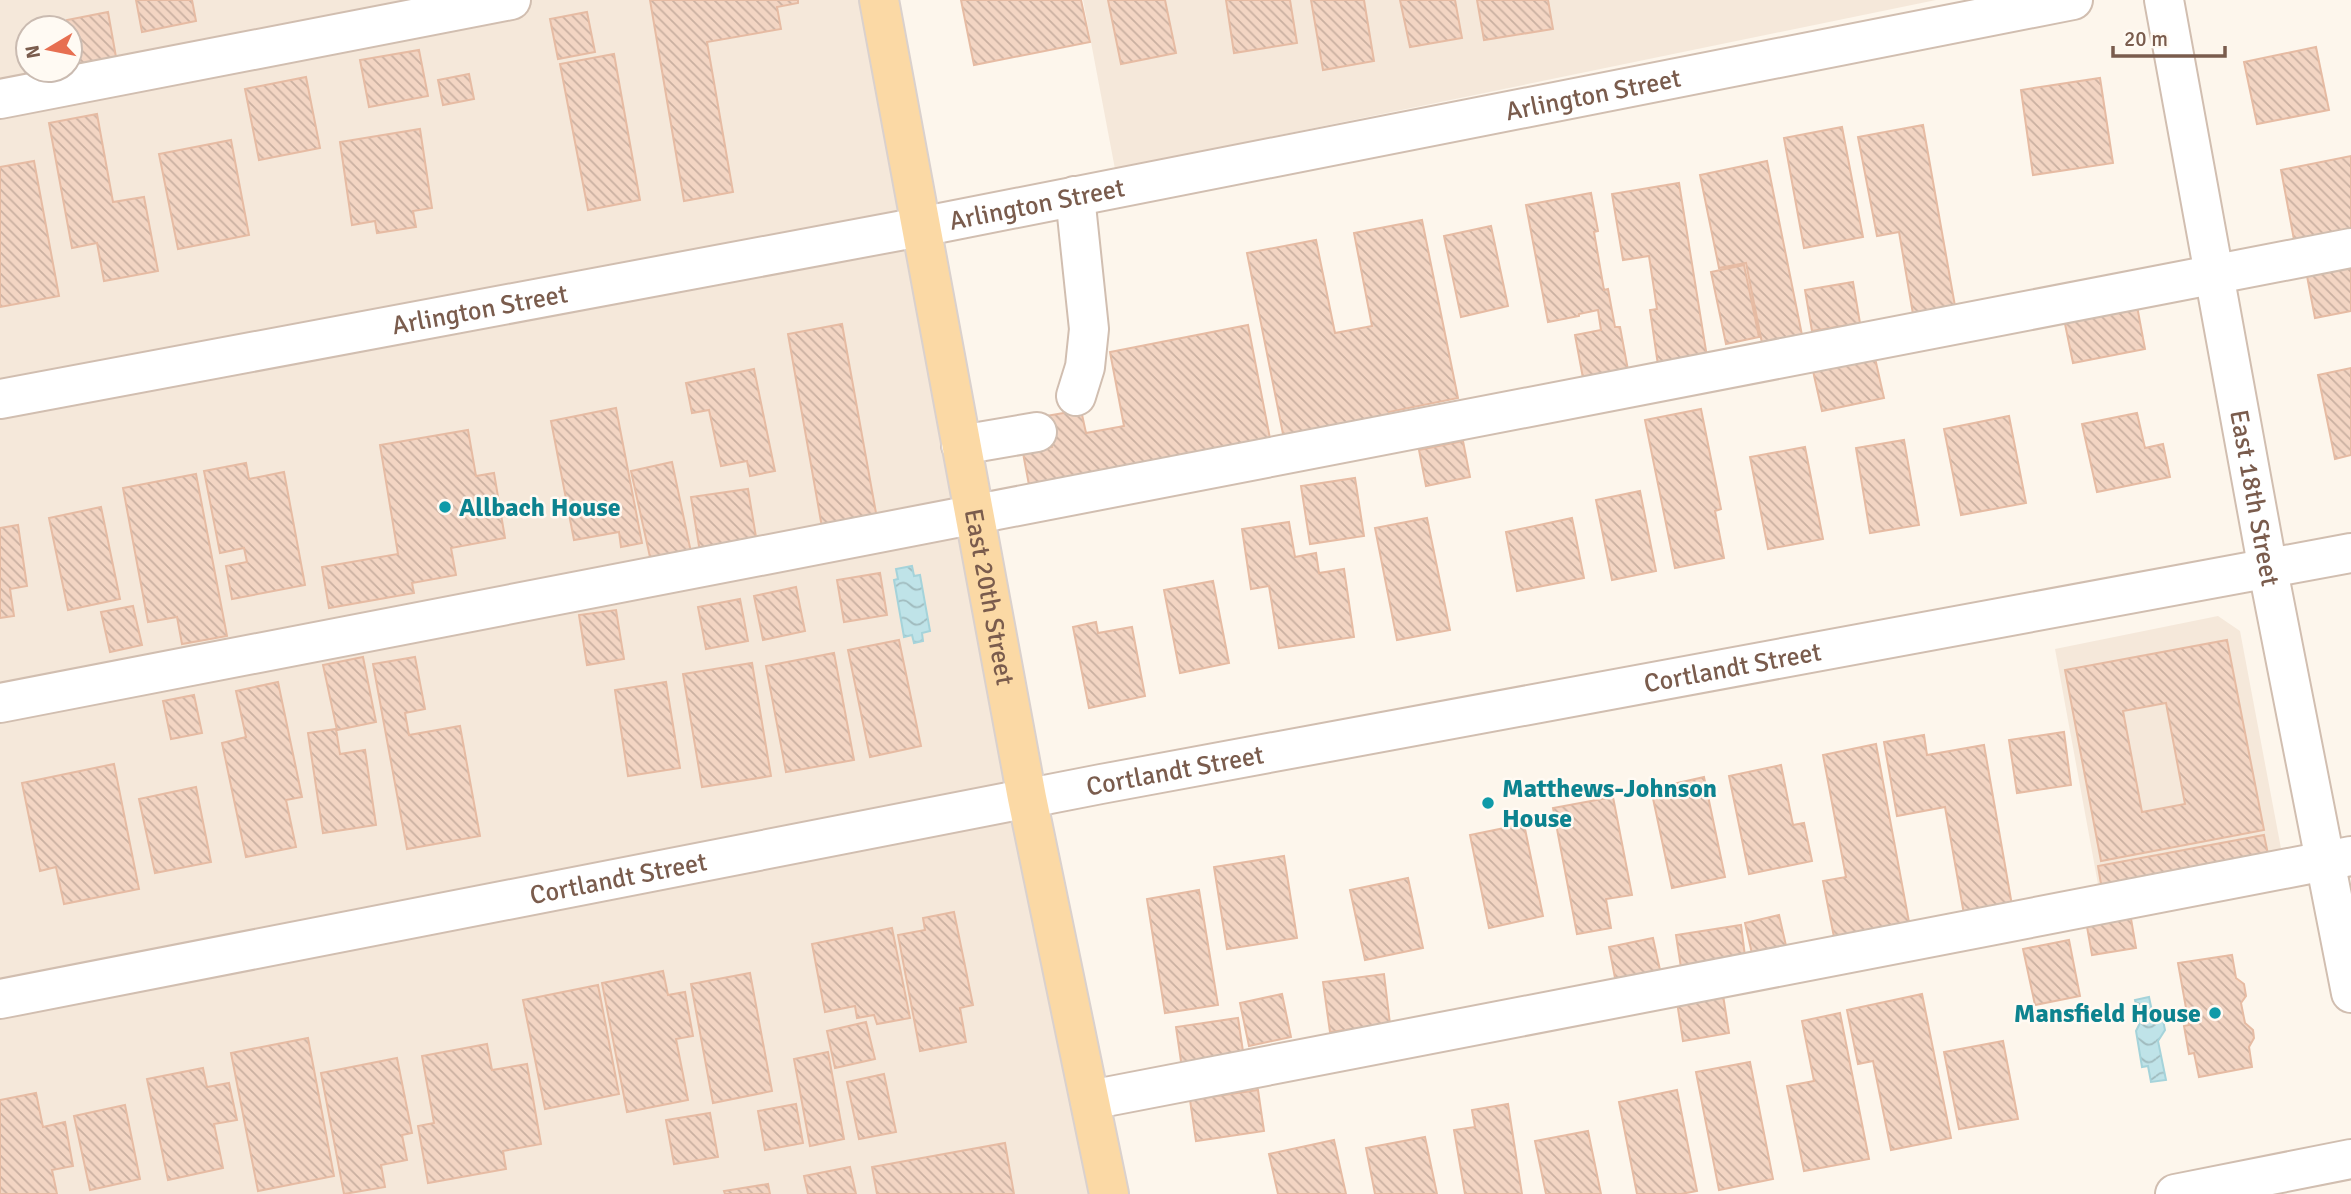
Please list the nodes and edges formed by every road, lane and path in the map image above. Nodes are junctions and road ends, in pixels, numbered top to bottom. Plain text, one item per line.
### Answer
1 (511, 0) edge
2 (879, 0) edge
3 (2073, 0) edge
4 (2164, 0) edge
5 (0, 99) edge
6 (1074, 196) junction
7 (920, 227) junction
8 (2351, 248) edge
9 (2214, 274) junction
10 (1076, 396) dead end
11 (0, 400) edge
12 (1037, 432) dead end
13 (961, 446) junction
14 (974, 514) junction
15 (2351, 553) edge
16 (2269, 569) junction
17 (0, 703) edge
18 (1027, 798) junction
19 (2338, 859) edge
20 (2351, 993) edge
21 (0, 999) edge
22 (1090, 1100) junction
23 (2351, 1159) edge
24 (1109, 1194) edge
25 (2175, 1194) edge

1 - 5 street
2 - 7 main road, East 20th Street
3 - 6 street, Arlington Street
4 - 9 street, East 18th Street
6 - 7 street, Arlington Street
6 - 10 street
7 - 11 street, Arlington Street
7 - 13 main road, East 20th Street
8 - 9 street
9 - 14 street
9 - 16 street, East 18th Street
12 - 13 street
13 - 14 main road, East 20th Street
14 - 17 street
14 - 18 main road, East 20th Street
15 - 16 street, Cortlandt Street
16 - 18 street, Cortlandt Street
16 - 19 street, East 18th Street
18 - 21 street, Cortlandt Street
18 - 22 main road, East 20th Street
19 - 20 street, East 18th Street
19 - 22 street
22 - 24 main road, East 20th Street
23 - 25 street

